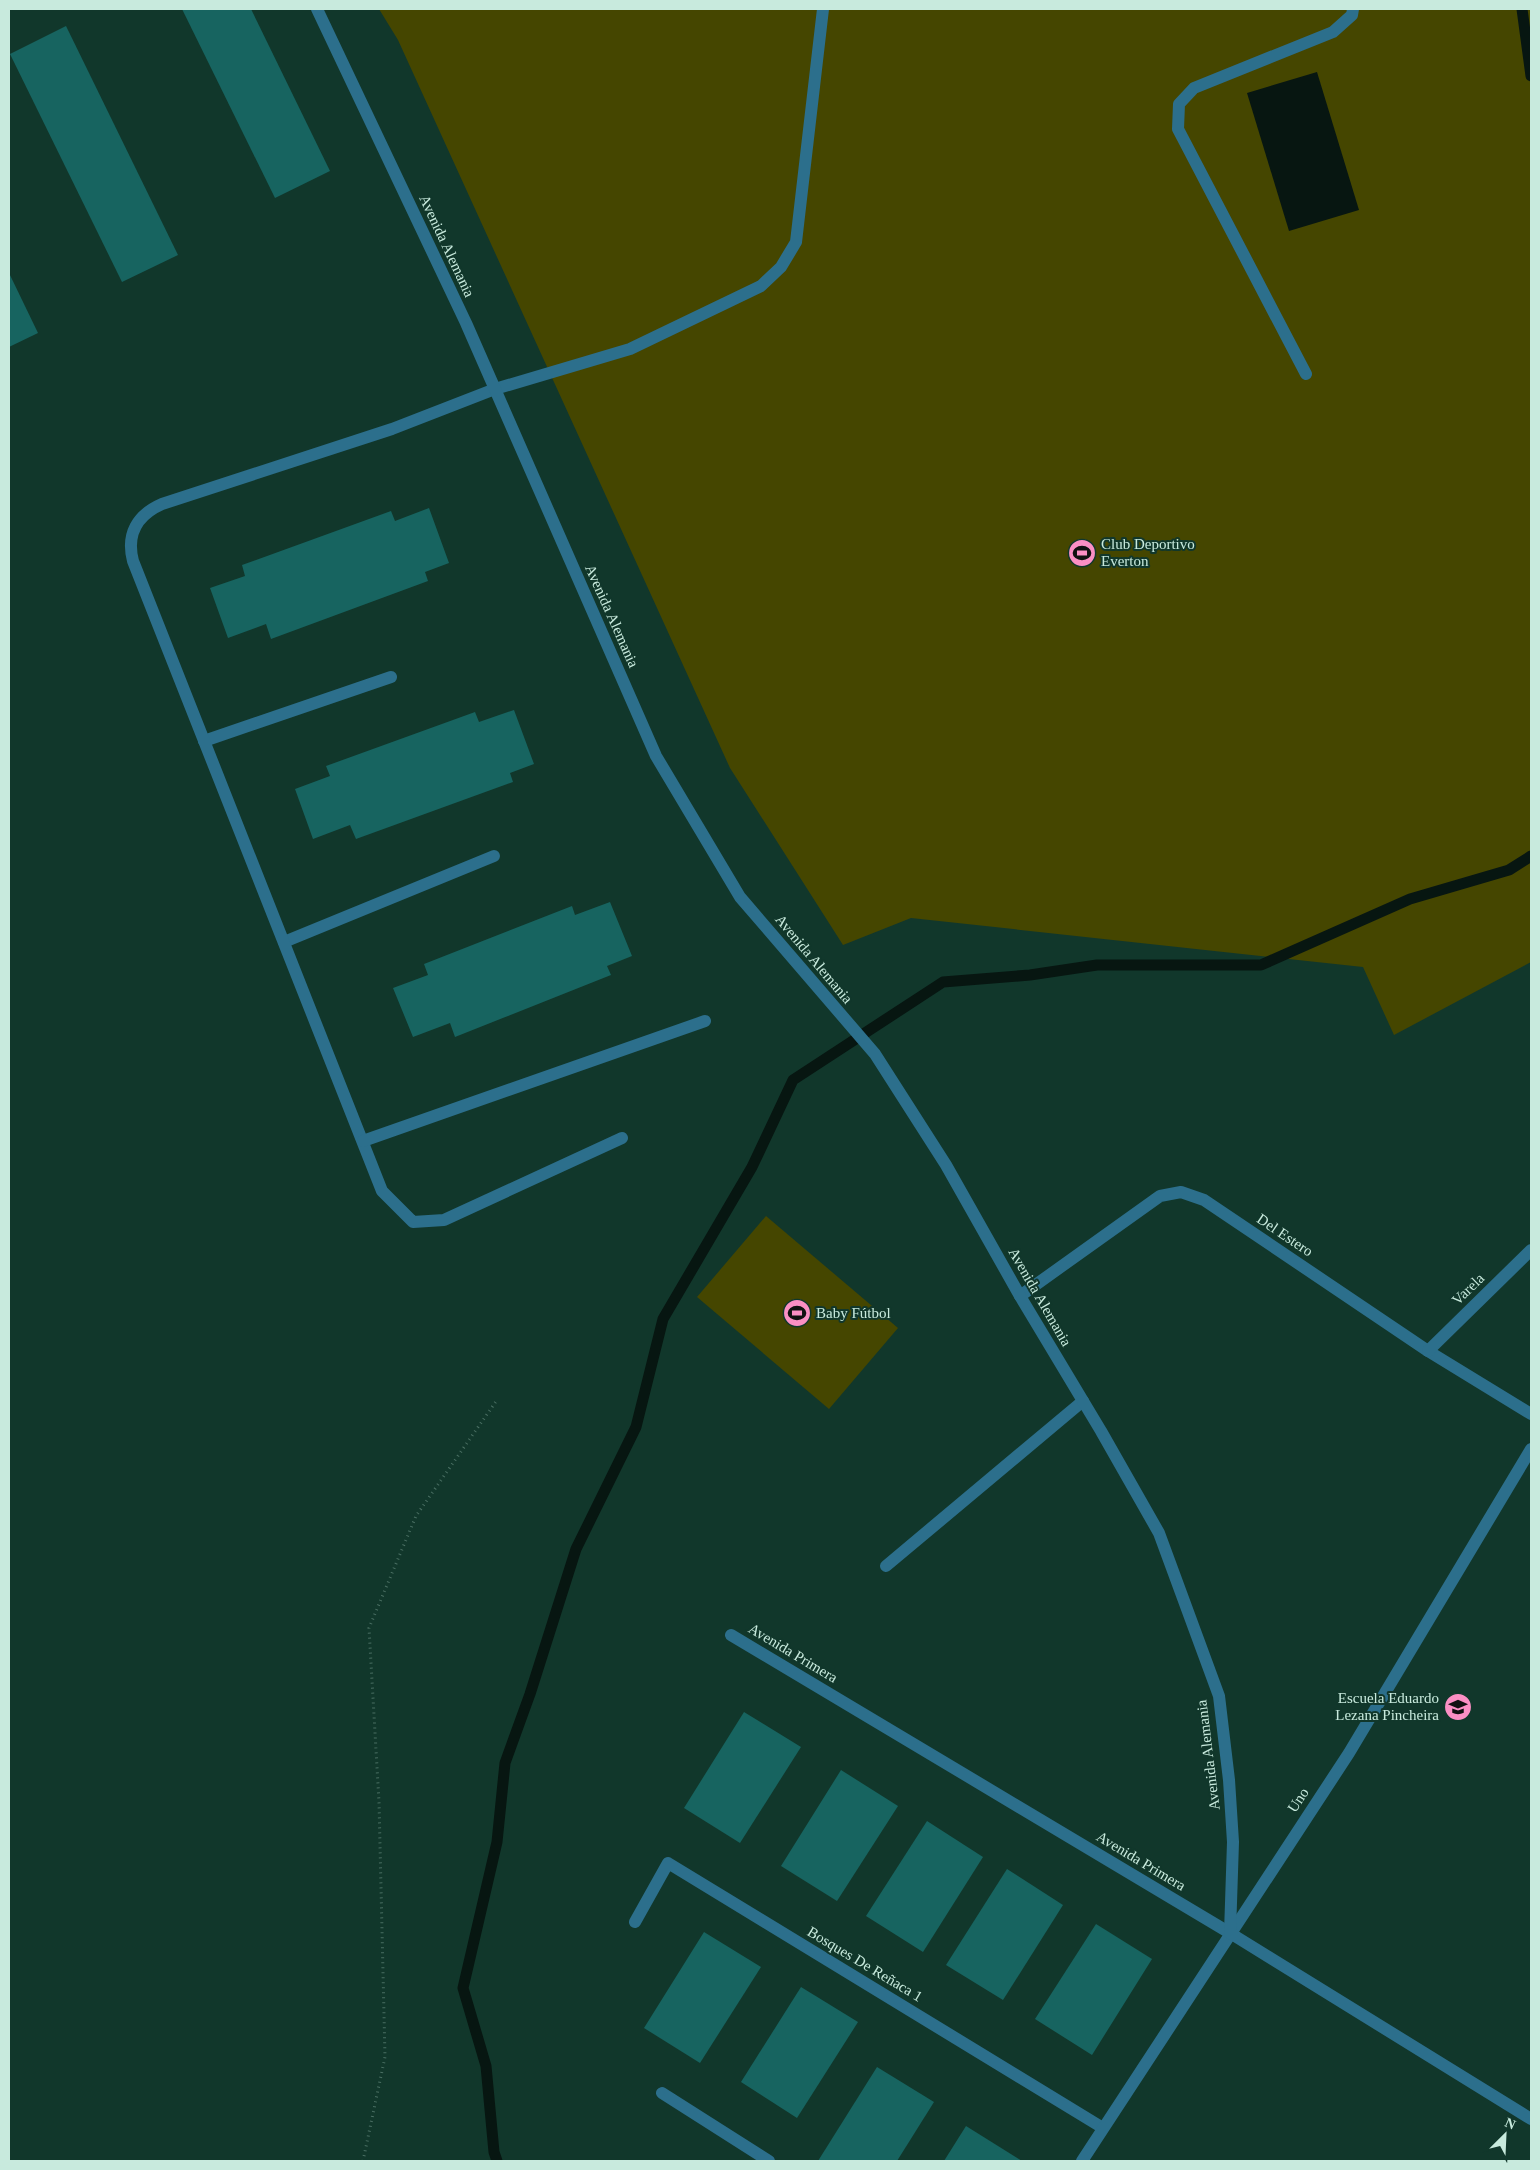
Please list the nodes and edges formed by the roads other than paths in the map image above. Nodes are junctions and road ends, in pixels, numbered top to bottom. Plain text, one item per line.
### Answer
1 (317, 9) edge
2 (823, 9) edge
3 (1353, 9) edge
4 (1306, 374) dead end
5 (495, 389) junction
6 (391, 677) dead end
7 (204, 741) junction
8 (494, 856) dead end
9 (284, 942) junction
10 (705, 1021) dead end
11 (622, 1138) dead end
12 (363, 1141) junction
13 (1531, 1250) edge
14 (1020, 1296) junction
15 (1428, 1351) junction
16 (1083, 1401) junction
17 (1531, 1414) edge
18 (1531, 1449) edge
19 (886, 1566) dead end
20 (731, 1635) dead end
21 (635, 1922) dead end
22 (1230, 1933) junction
23 (662, 2093) dead end
24 (1531, 2120) edge
25 (1103, 2128) junction
26 (769, 2161) edge
27 (1082, 2161) edge

1 - 5 street, Avenida Alemania
2 - 5 street
3 - 4 street
5 - 7 street
5 - 14 street, Avenida Alemania
6 - 7 street
7 - 9 street
8 - 9 street
9 - 12 street
10 - 12 street
11 - 12 street
13 - 15 street, Varela
14 - 15 street, Del Estero
14 - 16 street, Avenida Alemania
15 - 17 street, Del Estero
16 - 19 street
16 - 22 street, Avenida Alemania
18 - 22 street, Uno
20 - 22 street, Avenida Primera
21 - 25 street, Bosques De Reñaca 1
22 - 24 street, Avenida Primera
22 - 25 street, Uno
23 - 26 street
25 - 27 street, Uno

